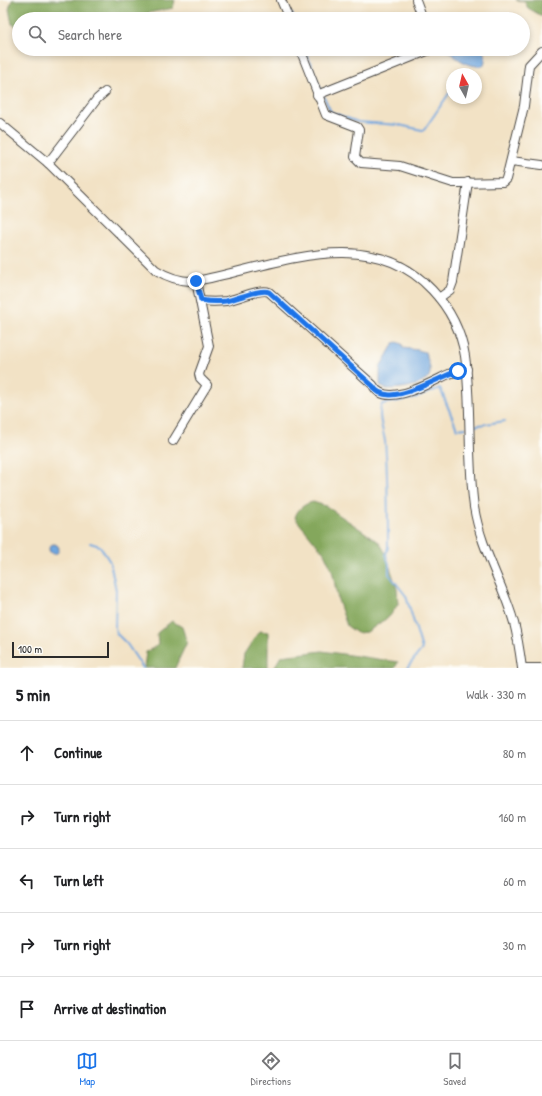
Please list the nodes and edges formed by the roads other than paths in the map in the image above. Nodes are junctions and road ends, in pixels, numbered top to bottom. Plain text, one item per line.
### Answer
1 (282, 0) edge
2 (416, 0) edge
3 (286, 12) edge
4 (420, 12) edge
5 (542, 50) edge
6 (303, 56) edge
7 (414, 56) edge
8 (105, 92) dead end
9 (317, 95) junction
10 (0, 124) edge
11 (511, 160) junction
12 (48, 163) junction
13 (542, 165) edge
14 (468, 182) junction
15 (196, 281) junction
16 (440, 298) junction
17 (201, 300) junction
18 (467, 370) junction
19 (173, 441) dead end
20 (522, 668) edge
21 (542, 668) edge

1 - 3 street
2 - 4 street
5 - 11 street
6 - 9 street
7 - 9 street
8 - 12 street
9 - 14 street
10 - 12 street
11 - 13 street
11 - 14 street
12 - 15 street
14 - 16 street
15 - 16 street
15 - 17 street
16 - 18 street
17 - 18 street
17 - 19 street
18 - 20 street
20 - 21 street

